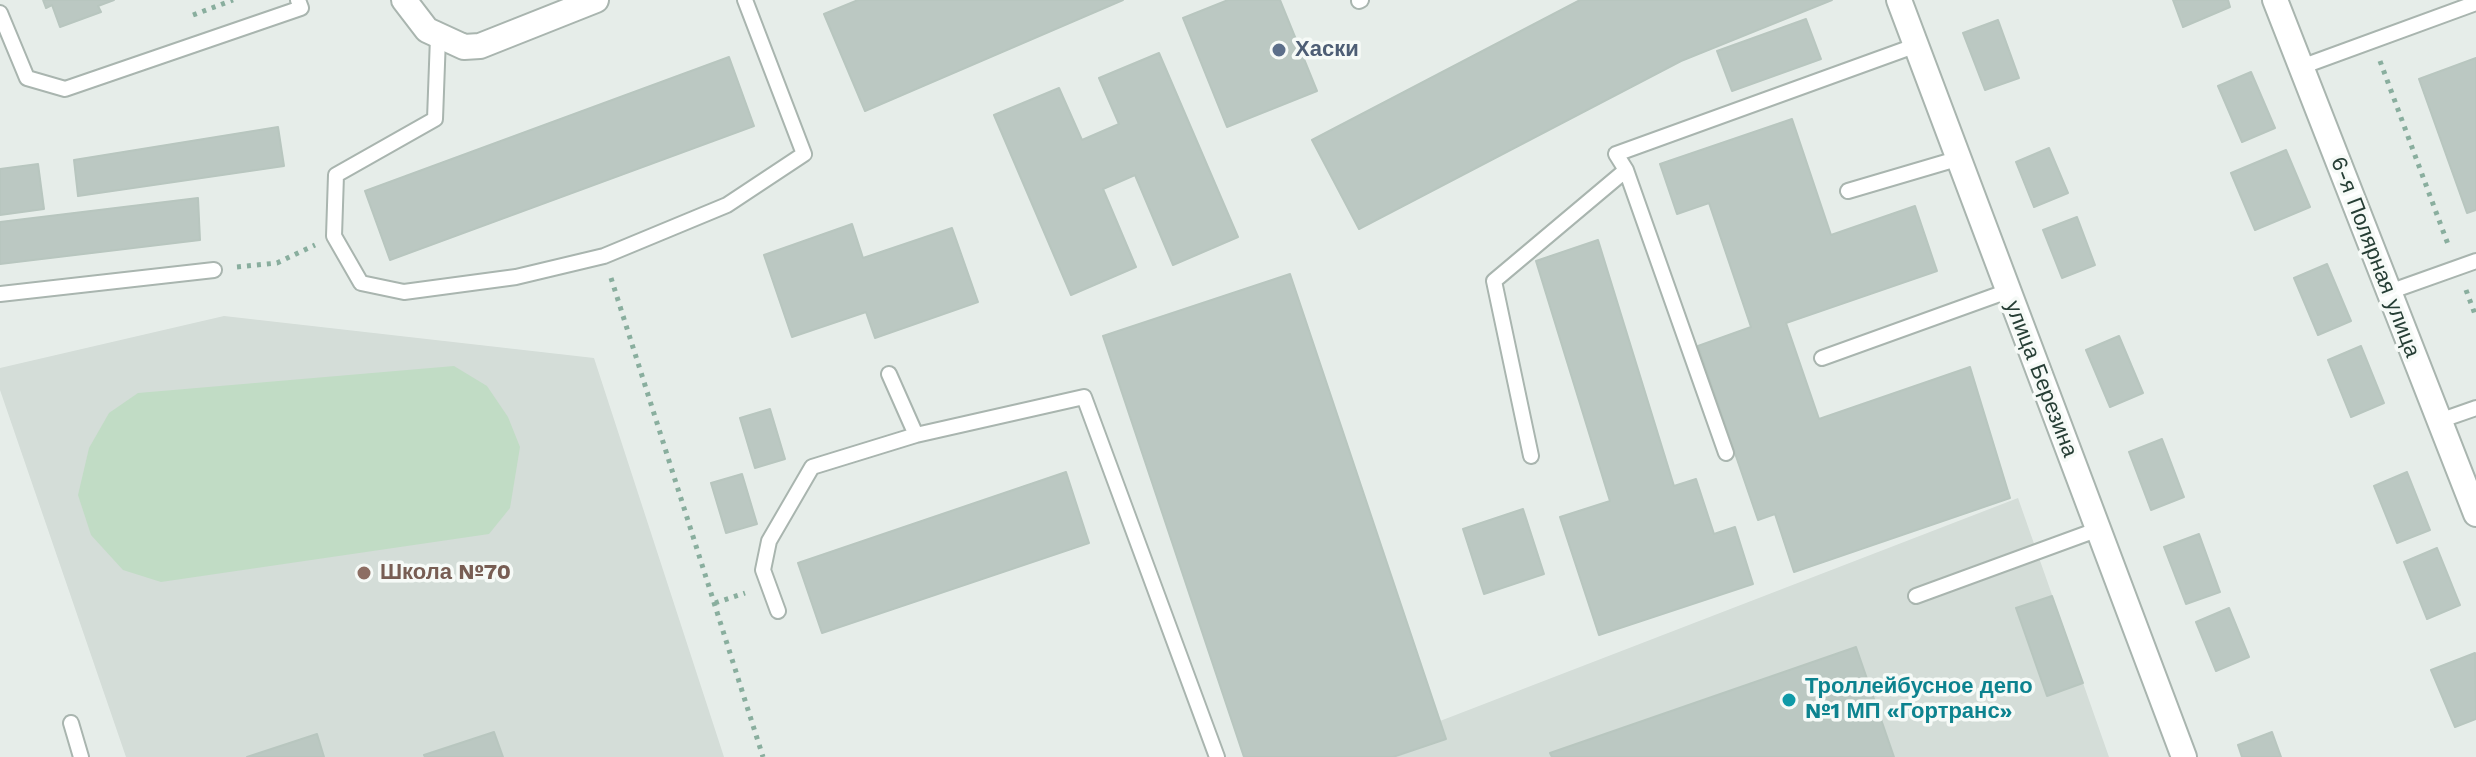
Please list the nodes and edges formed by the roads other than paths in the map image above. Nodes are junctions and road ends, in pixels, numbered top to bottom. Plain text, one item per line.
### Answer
1 (298, 0) edge
2 (404, 0) edge
3 (596, 0) edge
4 (745, 0) edge
5 (1899, 0) edge
6 (2275, 0) edge
7 (2476, 3) edge
8 (0, 13) edge
9 (438, 37) junction
10 (1917, 45) junction
11 (2301, 67) junction
12 (1960, 158) junction
13 (1626, 170) junction
14 (1848, 191) dead end
15 (2476, 261) edge
16 (214, 270) road end
17 (2008, 291) junction
18 (2389, 292) junction
19 (0, 294) edge
20 (1822, 358) dead end
21 (889, 374) dead end
22 (2476, 408) edge
23 (2439, 421) junction
24 (916, 435) junction
25 (1726, 453) dead end
26 (1531, 456) dead end
27 (2476, 514) edge
28 (2099, 529) junction
29 (1916, 596) dead end
30 (778, 611) dead end
31 (71, 723) dead end
32 (81, 757) edge
33 (1217, 757) edge
34 (2184, 757) edge

1 - 8 lane
2 - 9 street
3 - 9 street
4 - 9 lane
5 - 10 street, улица Березина
6 - 11 street, 6-я Полярная улица
7 - 11 lane
10 - 12 street, улица Березина
10 - 13 lane
11 - 18 street, 6-я Полярная улица
12 - 14 lane
12 - 17 street, улица Березина
13 - 25 lane
13 - 26 lane
15 - 18 lane
16 - 19 lane
17 - 20 lane
17 - 28 street, улица Березина
18 - 23 street, 6-я Полярная улица
21 - 24 lane
22 - 23 lane
23 - 27 street, 6-я Полярная улица
24 - 30 lane
24 - 33 lane
28 - 29 lane
28 - 34 street, улица Березина
31 - 32 lane

